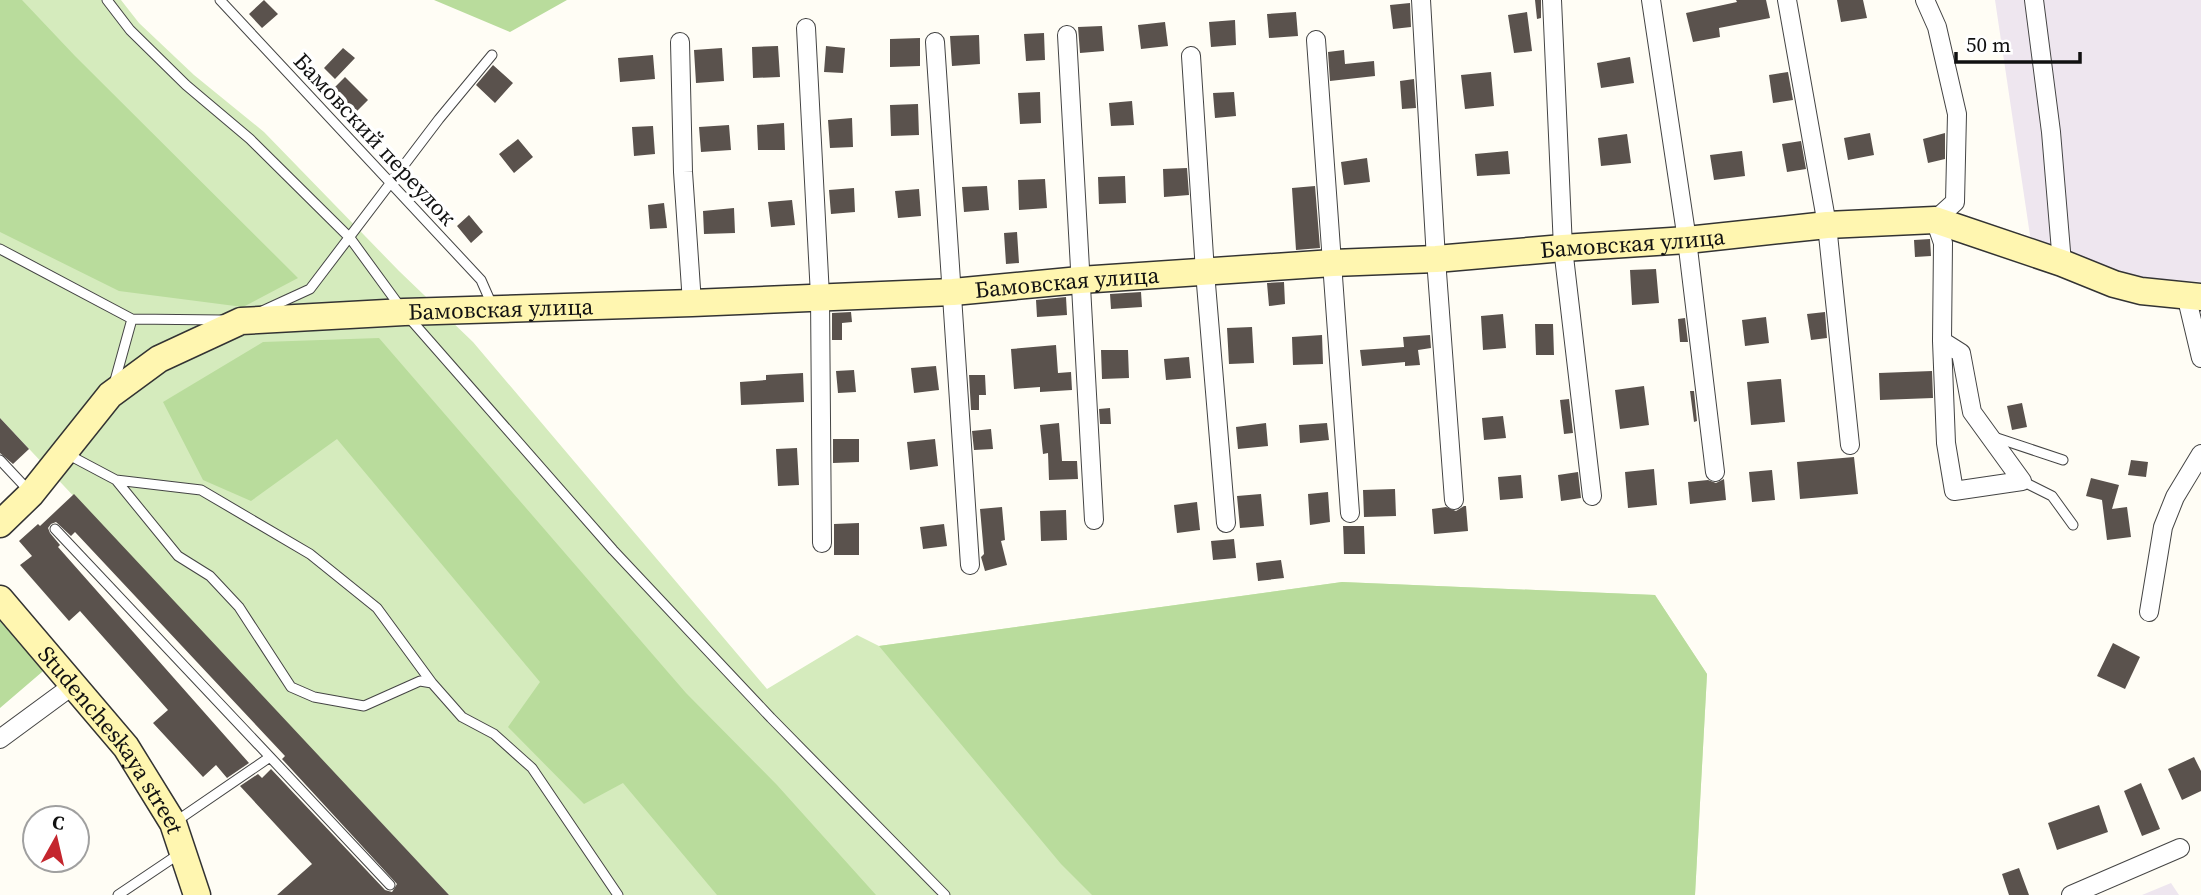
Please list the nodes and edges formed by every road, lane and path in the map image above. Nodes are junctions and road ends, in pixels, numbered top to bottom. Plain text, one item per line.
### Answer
1 (107, 0) edge
2 (220, 0) edge
3 (1421, 0) edge
4 (1552, 0) edge
5 (1654, 0) edge
6 (1787, 0) edge
7 (1925, 0) edge
8 (2034, 0) edge
9 (806, 28) dead end
10 (1067, 35) dead end
11 (1316, 40) dead end
12 (680, 42) dead end
13 (935, 42) dead end
14 (492, 55) dead end
15 (1191, 56) dead end
16 (390, 183) junction
17 (1935, 220) junction
18 (1827, 225) junction
19 (349, 238) junction
20 (1687, 240) junction
21 (1563, 248) junction
22 (0, 249) edge
23 (1436, 260) junction
24 (1333, 263) junction
25 (2062, 263) junction
26 (1205, 272) junction
27 (1080, 280) junction
28 (953, 292) junction
29 (820, 296) junction
30 (2193, 296) edge
31 (692, 303) junction
32 (494, 310) junction
33 (404, 312) junction
34 (132, 319) junction
35 (241, 321) junction
36 (1942, 341) junction
37 (2201, 358) edge
38 (110, 395) junction
39 (1989, 435) junction
40 (1850, 445) dead end
41 (64, 452) junction
42 (2201, 454) edge
43 (0, 460) edge
44 (2063, 460) dead end
45 (1715, 472) dead end
46 (116, 480) junction
47 (2022, 481) junction
48 (32, 494) junction
49 (1592, 496) dead end
50 (1454, 500) dead end
51 (1350, 513) dead end
52 (1094, 520) dead end
53 (1226, 523) dead end
54 (0, 524) edge
55 (2073, 525) dead end
56 (55, 529) dead end
57 (822, 543) dead end
58 (970, 565) dead end
59 (0, 599) edge
60 (2149, 612) dead end
61 (432, 683) junction
62 (72, 686) junction
63 (0, 739) edge
64 (270, 757) junction
65 (173, 824) junction
66 (2180, 848) dead end
67 (183, 851) junction
68 (390, 885) dead end
69 (118, 895) edge
70 (197, 895) edge
71 (618, 895) edge
72 (945, 895) edge
73 (2071, 895) edge

1 - 19 lane
2 - 16 lane, Бамовский переулок
3 - 23 street
4 - 21 street
5 - 20 street
6 - 18 street
7 - 17 street
8 - 25 street
9 - 29 street
10 - 27 street
11 - 24 street
12 - 31 street
13 - 28 street
14 - 16 lane
15 - 26 street
16 - 19 lane
16 - 32 lane, Бамовский переулок
17 - 18 street, Бамовская улица
17 - 25 street, Бамовская улица
17 - 36 street
18 - 20 street, Бамовская улица
18 - 40 street
19 - 33 lane
19 - 35 lane
20 - 21 street, Бамовская улица
20 - 45 street
21 - 23 street, Бамовская улица
21 - 49 street
22 - 34 lane
23 - 24 street, Бамовская улица
23 - 50 street
24 - 26 street, Бамовская улица
24 - 51 street
25 - 30 street, Бамовская улица
26 - 27 street, Бамовская улица
26 - 53 street
27 - 28 street, Бамовская улица
27 - 52 street
28 - 29 street, Бамовская улица
28 - 58 street
29 - 31 street, Бамовская улица
29 - 57 street
30 - 37 street
31 - 32 street, Бамовская улица
32 - 33 street, Бамовская улица
33 - 35 street, Бамовская улица
33 - 72 lane
34 - 35 lane
34 - 38 lane
35 - 38 street, Бамовская улица
36 - 39 street
36 - 47 street
38 - 41 street, Бамовская улица
39 - 44 lane
39 - 47 street
41 - 46 lane
41 - 48 street, Бамовская улица
42 - 60 street
43 - 48 lane
46 - 61 lane
46 - 61 lane
47 - 55 lane
48 - 54 street, Бамовская улица
56 - 64 lane
59 - 62 street, Studencheskaya street
61 - 71 lane
62 - 63 street
62 - 65 street, Studencheskaya street
64 - 65 lane
64 - 68 lane
65 - 67 street, Studencheskaya street
66 - 73 street
67 - 69 lane
67 - 70 street, Studencheskaya street

